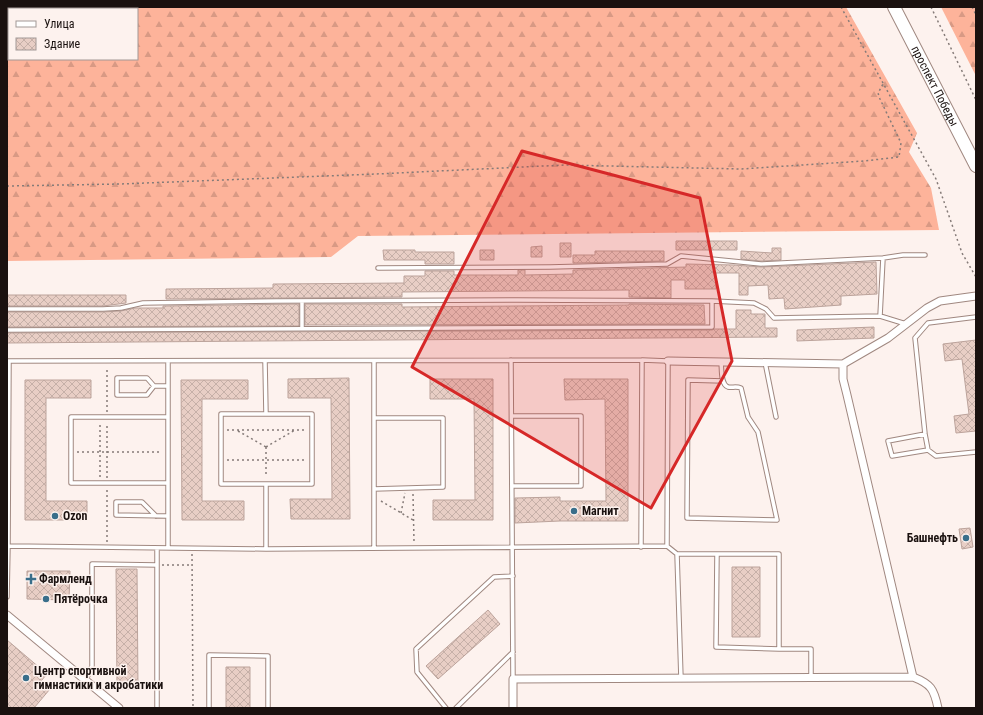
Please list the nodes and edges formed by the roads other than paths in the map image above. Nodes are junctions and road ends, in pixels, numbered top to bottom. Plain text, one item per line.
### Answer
1 (894, 7) edge
2 (976, 166) edge
3 (925, 255) dead end
4 (883, 258) junction
5 (378, 268) dead end
6 (976, 296) edge
7 (302, 301) junction
8 (712, 301) junction
9 (7, 309) edge
10 (880, 316) junction
11 (976, 317) edge
12 (907, 324) junction
13 (302, 328) junction
14 (7, 330) edge
15 (374, 360) junction
16 (511, 360) junction
17 (642, 360) junction
18 (8, 361) edge
19 (168, 361) junction
20 (266, 361) junction
21 (668, 361) junction
22 (721, 362) junction
23 (766, 362) junction
24 (843, 364) junction
25 (723, 381) junction
26 (154, 386) junction
27 (168, 386) junction
28 (266, 414) junction
29 (512, 416) junction
30 (168, 417) junction
31 (776, 417) dead end
32 (374, 418) junction
33 (925, 434) junction
34 (928, 450) junction
35 (976, 452) edge
36 (168, 483) junction
37 (266, 484) junction
38 (512, 486) junction
39 (374, 489) junction
40 (156, 516) junction
41 (168, 516) junction
42 (8, 546) junction
43 (667, 546) junction
44 (157, 548) junction
45 (168, 548) junction
46 (374, 548) junction
47 (513, 548) junction
48 (641, 548) junction
49 (266, 549) junction
50 (677, 554) junction
51 (717, 554) junction
52 (157, 565) junction
53 (513, 576) junction
54 (7, 597) edge
55 (7, 615) edge
56 (779, 649) junction
57 (513, 652) junction
58 (914, 677) junction
59 (681, 678) junction
60 (811, 678) junction
61 (514, 680) junction
62 (86, 681) junction
63 (119, 708) edge
64 (157, 708) edge
65 (209, 708) edge
66 (268, 708) edge
67 (446, 708) edge
68 (456, 708) edge
69 (513, 708) edge
70 (938, 708) edge

1 - 2 main road, проспект Победы
3 - 4 lane
4 - 5 lane
4 - 10 lane
6 - 12 street
7 - 8 lane
7 - 9 lane
7 - 13 lane
8 - 10 lane
8 - 13 lane
10 - 12 lane
11 - 33 lane
12 - 24 street
13 - 14 lane
15 - 16 lane
15 - 20 lane
15 - 32 lane
16 - 17 lane
16 - 29 lane
17 - 21 lane
17 - 48 lane
18 - 19 lane
18 - 42 lane
19 - 20 lane
19 - 27 lane
20 - 28 lane
21 - 22 street
21 - 43 lane
22 - 23 street
22 - 25 lane
23 - 24 street
23 - 31 lane
24 - 58 street
25 - 25 lane
26 - 26 lane
26 - 27 lane
27 - 30 lane
28 - 37 lane
28 - 37 lane
29 - 38 lane
29 - 38 lane
30 - 36 lane
30 - 36 lane
32 - 39 lane
32 - 39 lane
33 - 34 lane
33 - 34 lane
34 - 35 lane
36 - 41 lane
37 - 49 lane
38 - 47 lane
39 - 46 lane
40 - 40 lane
40 - 41 lane
41 - 45 lane
42 - 44 lane
42 - 54 lane
43 - 48 lane
43 - 50 lane
44 - 45 lane
44 - 52 lane
45 - 49 lane
46 - 47 lane
46 - 49 lane
47 - 48 lane
47 - 53 lane
50 - 51 lane
50 - 59 lane
51 - 56 lane
51 - 56 lane
52 - 62 lane
52 - 64 lane
53 - 57 lane
53 - 67 lane
55 - 62 street
56 - 60 lane
57 - 61 lane
57 - 68 lane
58 - 60 street
58 - 70 street
59 - 60 street
59 - 61 street
61 - 69 street
62 - 63 street
65 - 66 lane

